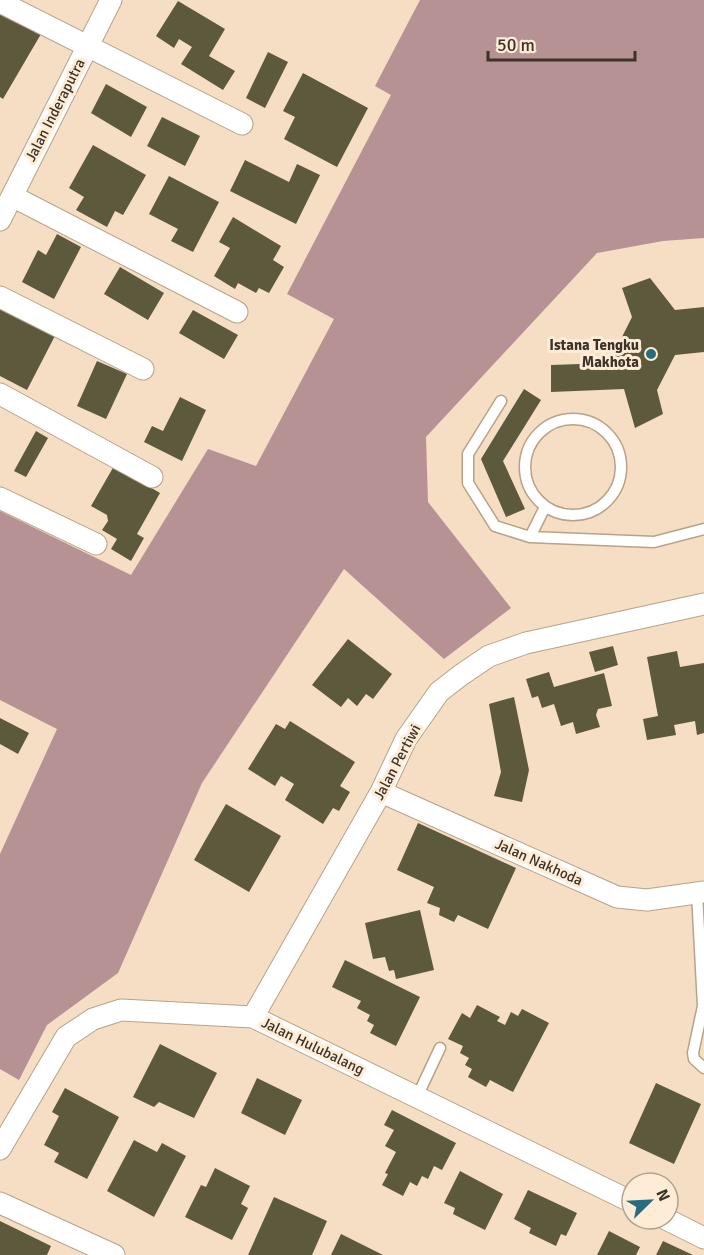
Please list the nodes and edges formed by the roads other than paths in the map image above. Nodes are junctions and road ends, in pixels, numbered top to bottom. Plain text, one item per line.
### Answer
1 (111, 0) edge
2 (0, 2) edge
3 (88, 45) junction
4 (242, 124) dead end
5 (12, 196) junction
6 (0, 220) edge
7 (0, 297) edge
8 (237, 312) dead end
9 (143, 369) dead end
10 (0, 394) edge
11 (501, 401) dead end
12 (152, 477) dead end
13 (0, 498) edge
14 (545, 507) junction
15 (704, 529) edge
16 (530, 537) junction
17 (96, 544) dead end
18 (704, 604) edge
19 (381, 792) junction
20 (700, 892) edge
21 (253, 1017) junction
22 (440, 1048) dead end
23 (704, 1068) edge
24 (417, 1097) junction
25 (0, 1149) edge
26 (620, 1196) edge
27 (0, 1203) edge
28 (680, 1226) edge
29 (704, 1238) edge
30 (114, 1255) edge

1 - 3 street, Jalan Inderaputra
2 - 3 street
3 - 4 street
3 - 5 street, Jalan Inderaputra
5 - 6 street, Jalan Inderaputra
5 - 8 street
7 - 9 street
10 - 12 street
11 - 16 lane
13 - 17 street
14 - 14 lane
14 - 16 lane
15 - 16 lane
18 - 19 street, Jalan Pertiwi
19 - 20 street, Jalan Nakhoda
19 - 21 street, Jalan Pertiwi
20 - 23 lane
21 - 24 street, Jalan Hulubalang
21 - 25 street, Jalan Hulubalang
22 - 24 lane
24 - 26 street, Jalan Hulubalang
27 - 30 street
28 - 29 street

